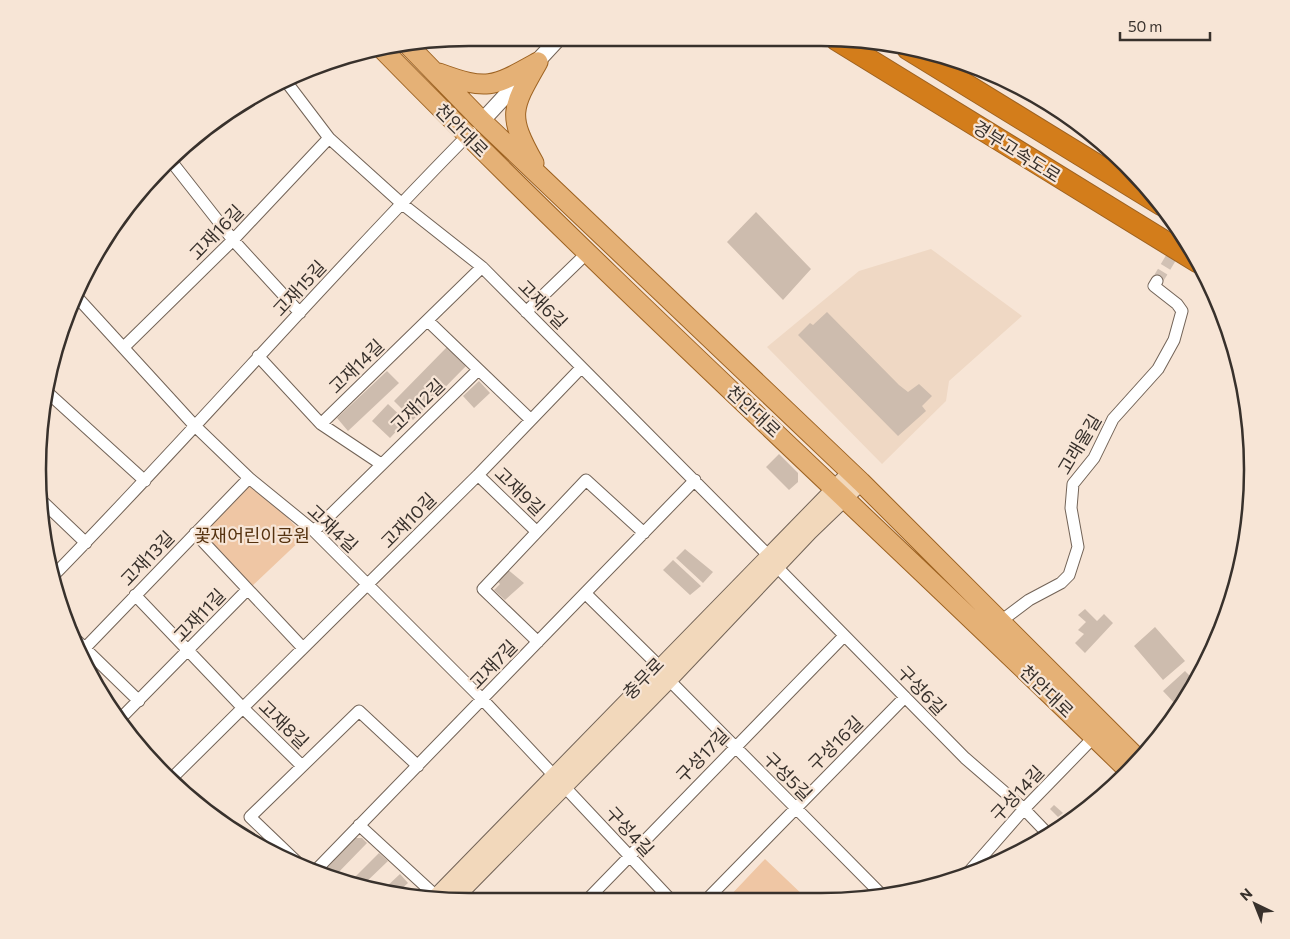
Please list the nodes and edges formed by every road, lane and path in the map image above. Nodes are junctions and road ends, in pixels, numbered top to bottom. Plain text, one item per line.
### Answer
1 (553, 46) edge
2 (848, 47) edge
3 (413, 50) edge
4 (387, 54) edge
5 (926, 60) edge
6 (538, 62) junction
7 (434, 71) junction
8 (290, 86) edge
9 (482, 121) junction
10 (467, 136) junction
11 (329, 138) junction
12 (175, 166) edge
13 (545, 182) junction
14 (1140, 192) edge
15 (401, 203) junction
16 (232, 240) junction
17 (586, 253) junction
18 (1184, 254) edge
19 (482, 267) junction
20 (1157, 280) dead end
21 (81, 301) edge
22 (526, 312) junction
23 (300, 313) junction
24 (428, 321) junction
25 (124, 347) junction
26 (258, 356) junction
27 (581, 368) junction
28 (478, 371) junction
29 (53, 397) edge
30 (532, 420) junction
31 (321, 424) junction
32 (194, 425) junction
33 (381, 464) junction
34 (478, 474) junction
35 (249, 478) junction
36 (855, 478) junction
37 (695, 480) junction
38 (145, 481) junction
39 (840, 493) junction
40 (48, 507) edge
41 (314, 531) junction
42 (537, 532) junction
43 (195, 533) junction
44 (644, 533) junction
45 (86, 543) junction
46 (773, 562) junction
47 (59, 570) edge
48 (367, 585) junction
49 (247, 590) junction
50 (585, 593) junction
51 (135, 595) junction
52 (1001, 621) junction
53 (844, 636) junction
54 (538, 642) junction
55 (86, 647) edge
56 (302, 647) junction
57 (188, 651) junction
58 (88, 653) edge
59 (664, 674) junction
60 (904, 697) junction
61 (483, 700) junction
62 (139, 701) junction
63 (242, 707) junction
64 (125, 715) edge
65 (1094, 737) junction
66 (735, 747) junction
67 (1134, 755) edge
68 (1123, 765) edge
69 (302, 766) junction
70 (418, 766) junction
71 (175, 774) edge
72 (559, 782) junction
73 (796, 808) junction
74 (1024, 809) junction
75 (360, 825) junction
76 (1043, 829) edge
77 (285, 850) edge
78 (629, 855) junction
79 (977, 863) edge
80 (320, 865) edge
81 (876, 889) edge
82 (427, 890) edge
83 (441, 892) edge
84 (462, 893) edge
85 (593, 893) edge
86 (664, 893) edge
87 (713, 893) edge

1 - 6 street
2 - 18 highway, 경부고속도로
3 - 7 main road, 천안대로
4 - 10 main road, 천안대로
5 - 14 highway, 경부고속도로
6 - 7 main road
6 - 9 street
6 - 13 main road
7 - 9 main road, 천안대로
8 - 11 street, 고재6길
9 - 10 street, 고재15길
9 - 13 main road, 천안대로
10 - 15 street, 고재15길
10 - 17 main road, 천안대로
11 - 15 street, 고재6길
11 - 16 street, 고재16길
12 - 16 street
13 - 36 main road, 천안대로
15 - 19 street, 고재6길
15 - 23 street, 고재15길
16 - 23 street
16 - 25 street, 고재16길
17 - 22 street
17 - 39 main road, 천안대로
19 - 22 street, 고재6길
19 - 24 street, 고재14길
20 - 52 street, 고래울길
21 - 25 street, 고재4길
22 - 27 street, 고재6길
23 - 26 street, 고재15길
24 - 28 street
24 - 31 street, 고재14길
25 - 32 street, 고재4길
26 - 31 street
26 - 32 street, 고재15길
27 - 30 street, 고재10길
27 - 37 street, 고재6길
28 - 30 street
28 - 33 street, 고재12길
29 - 38 street
30 - 34 street, 고재10길
31 - 33 street
32 - 35 street, 고재4길
32 - 38 street, 고재15길
33 - 41 street, 고재12길
34 - 42 street, 고재9길
34 - 48 street, 고재10길
35 - 41 street, 고재4길
35 - 43 street, 고재13길
36 - 39 main road, 충무로
36 - 52 main road, 천안대로
37 - 44 street, 고재7길
37 - 46 street, 고재6길
38 - 45 street, 고재15길
39 - 46 main road, 충무로
39 - 65 main road, 천안대로
40 - 45 street
41 - 48 street, 고재4길
42 - 44 street, 고재9길
42 - 54 street, 고재9길
43 - 49 street
43 - 51 street, 고재13길
44 - 50 street, 고재7길
45 - 47 street, 고재15길
46 - 53 street, 구성6길
46 - 59 main road, 충무로
48 - 56 street, 고재10길
48 - 61 street, 고재4길
49 - 56 street, 고재11길
49 - 57 street, 고재11길
50 - 54 street, 고재7길
50 - 59 street, 충무로
51 - 55 street, 고재13길
51 - 57 street, 고재8길
52 - 67 main road, 천안대로
53 - 60 street, 구성6길
53 - 66 street, 구성17길
54 - 61 street, 고재7길
56 - 63 street, 고재10길
57 - 62 street, 고재11길
57 - 63 street, 고재8길
58 - 62 street
59 - 66 street, 구성5길
59 - 72 main road, 충무로
60 - 73 street, 구성16길
60 - 74 street, 구성6길
61 - 70 street, 고재7길
61 - 72 street, 고재4길
62 - 64 street, 고재11길
63 - 69 street, 고재8길
63 - 71 street, 고재10길
65 - 68 main road, 천안대로
65 - 74 street, 구성14길
66 - 73 street, 구성5길
66 - 78 street, 구성17길
69 - 70 street, 고재8길
69 - 77 street, 고재8길
70 - 75 street, 고재7길
72 - 78 street, 구성4길
72 - 83 main road, 충무로
72 - 84 main road, 충무로
73 - 81 street, 구성5길
73 - 87 street, 구성16길
74 - 76 street, 구성6길
74 - 79 street, 구성14길
75 - 80 street, 고재7길
75 - 82 street, 충무로
78 - 85 street, 구성17길
78 - 86 street, 구성4길

